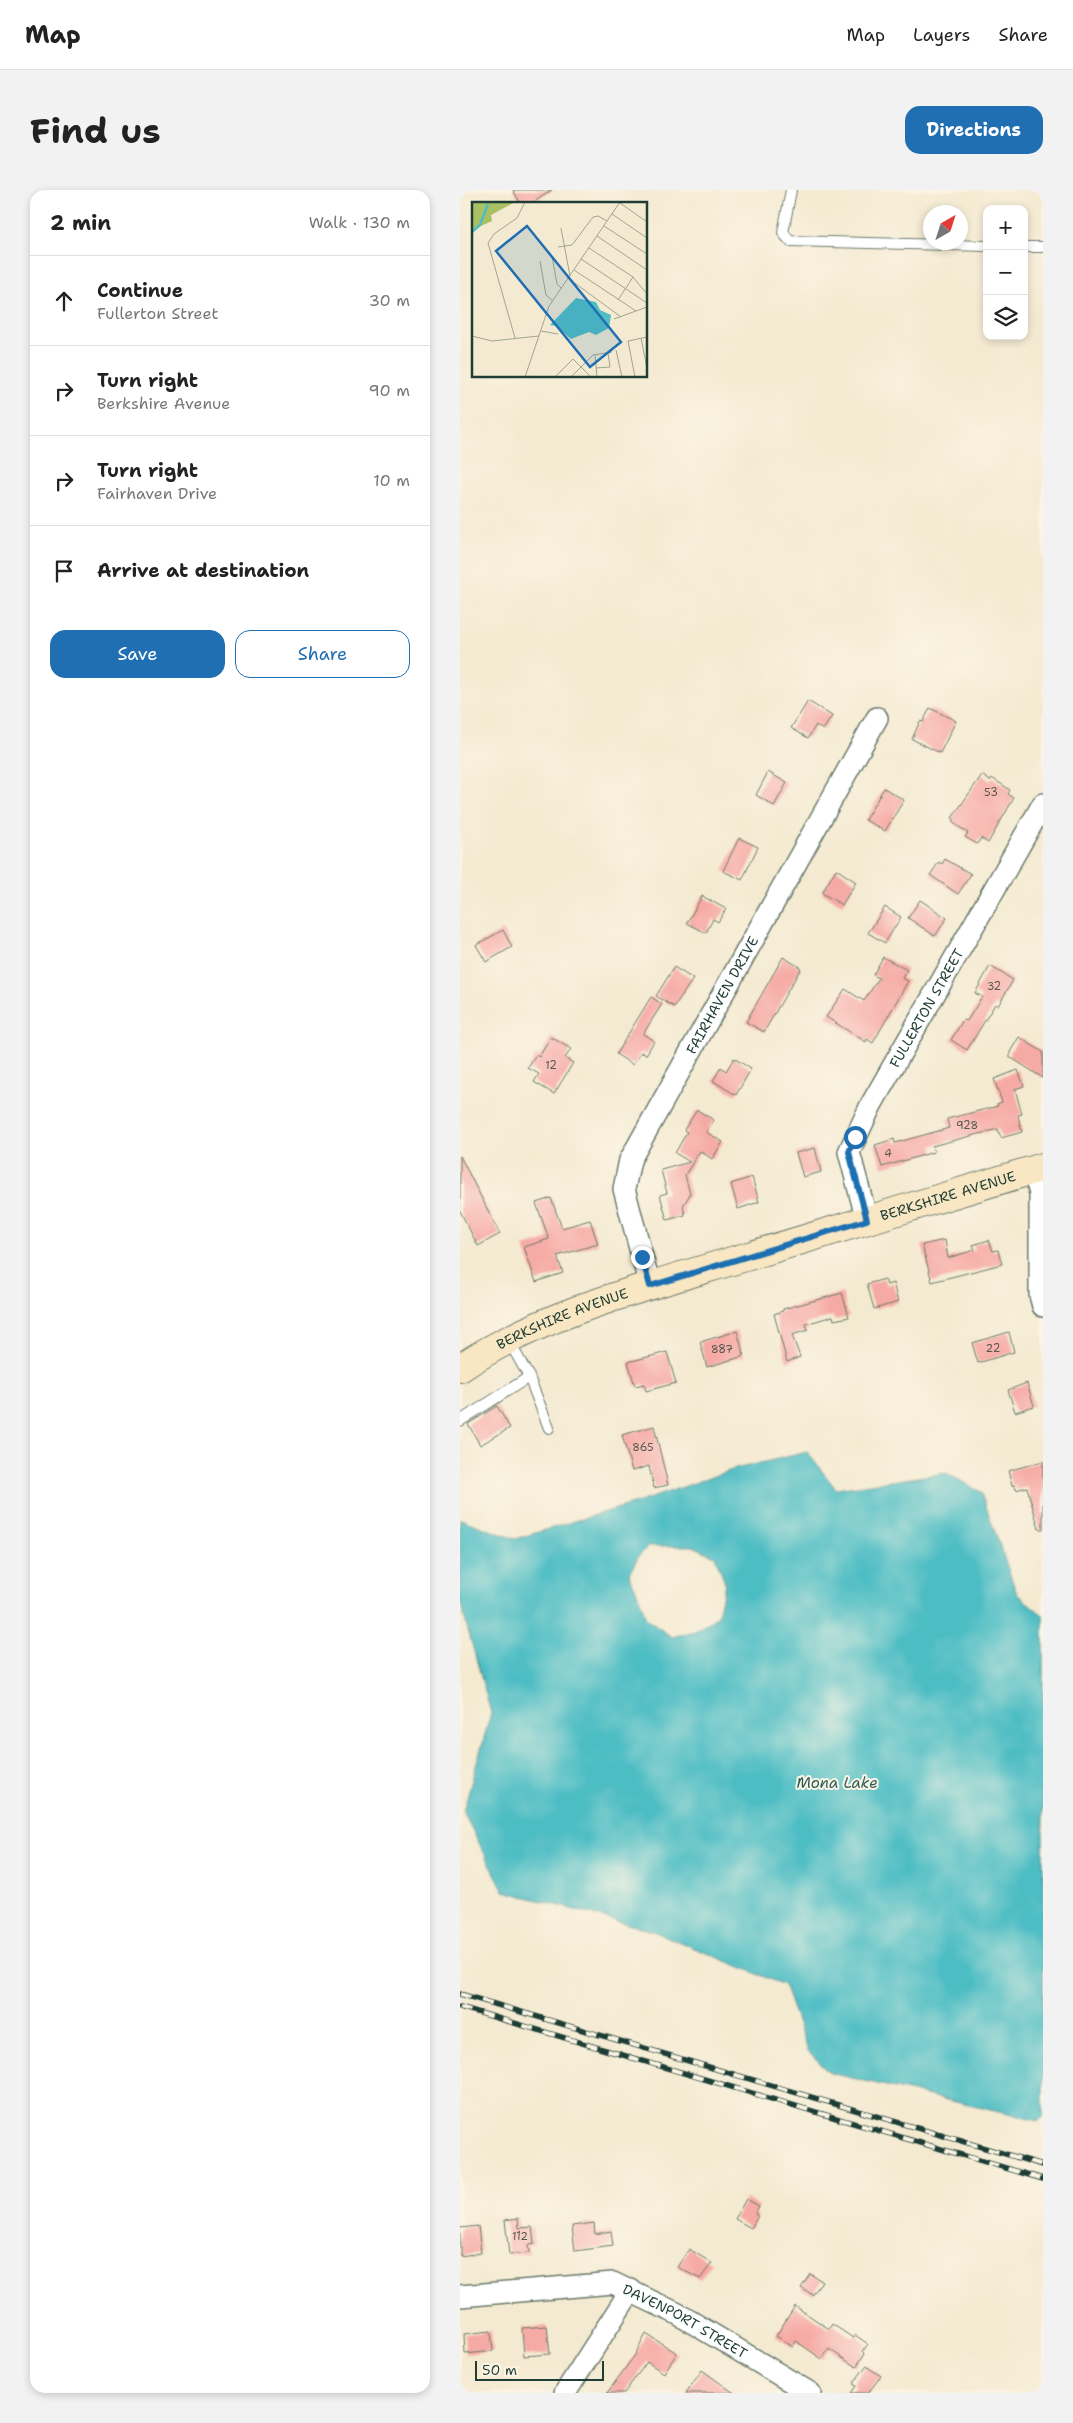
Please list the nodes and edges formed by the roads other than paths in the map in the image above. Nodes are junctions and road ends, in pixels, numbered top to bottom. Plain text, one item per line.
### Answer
1 (791, 190) edge
2 (983, 246) edge
3 (1028, 247) edge
4 (1043, 247) edge
5 (877, 718) dead end
6 (1043, 804) edge
7 (1038, 1168) edge
8 (867, 1220) junction
9 (650, 1286) junction
10 (1043, 1306) edge
11 (508, 1340) junction
12 (460, 1368) edge
13 (529, 1377) junction
14 (460, 1421) edge
15 (549, 1428) dead end
16 (631, 2290) junction
17 (460, 2296) edge
18 (802, 2391) edge
19 (565, 2393) edge

1 - 2 lane
3 - 4 lane
5 - 9 street, FAIRHAVEN DRIVE
6 - 8 street, FULLERTON STREET
7 - 8 main road, BERKSHIRE AVENUE
7 - 10 street
8 - 9 main road, BERKSHIRE AVENUE
9 - 11 main road, BERKSHIRE AVENUE
11 - 12 main road, BERKSHIRE AVENUE
11 - 13 lane
13 - 14 lane
13 - 15 lane
16 - 17 street, DAVENPORT STREET
16 - 18 street, DAVENPORT STREET
16 - 19 street

